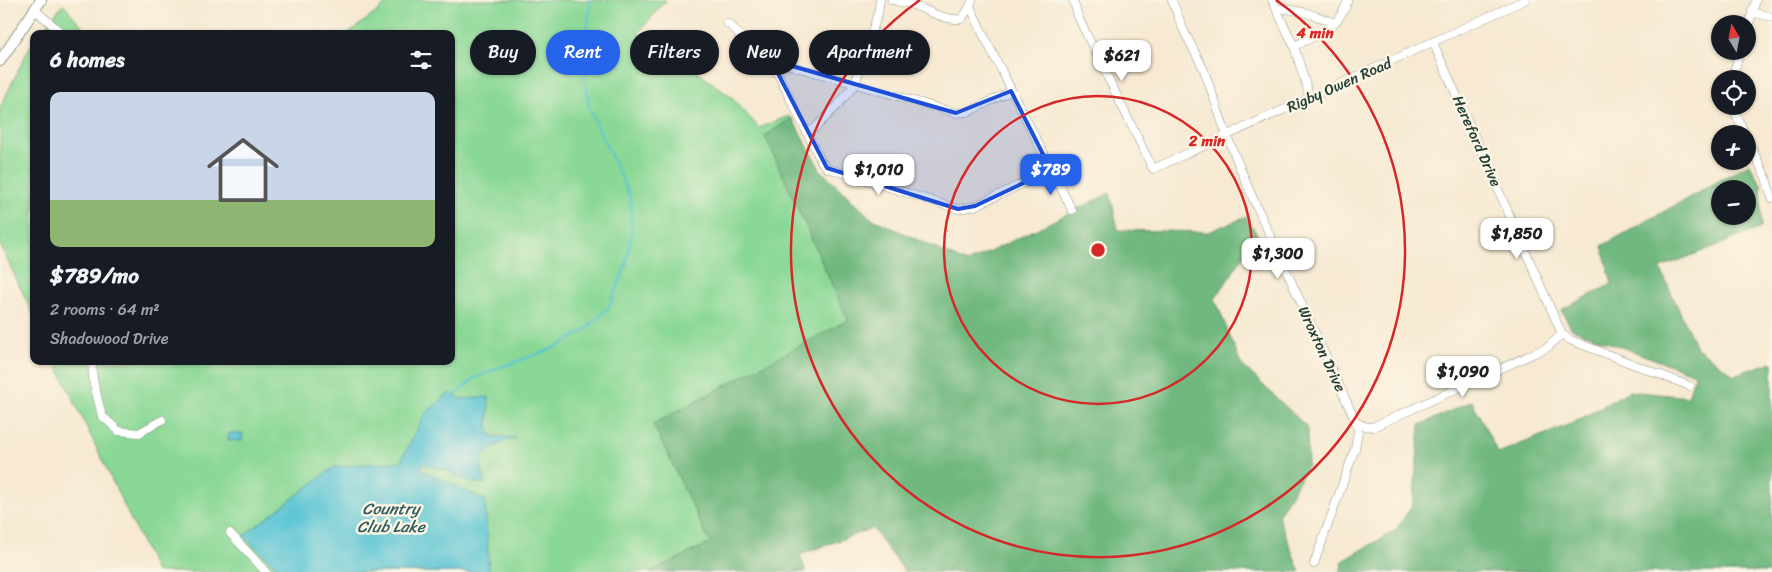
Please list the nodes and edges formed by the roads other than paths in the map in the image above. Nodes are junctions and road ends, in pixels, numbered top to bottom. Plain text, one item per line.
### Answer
1 (41, 0) edge
2 (880, 0) edge
3 (892, 0) edge
4 (1073, 0) edge
5 (1172, 0) edge
6 (1272, 0) edge
7 (1348, 0) edge
8 (1525, 0) edge
9 (1756, 0) edge
10 (971, 3) edge
11 (1276, 8) junction
12 (34, 9) junction
13 (1752, 12) junction
14 (1751, 15) edge
15 (1772, 17) edge
16 (727, 23) dead end
17 (1335, 23) junction
18 (58, 30) edge
19 (735, 30) edge
20 (1433, 42) junction
21 (1294, 46) junction
22 (0, 61) edge
23 (799, 68) edge
24 (778, 75) edge
25 (855, 84) junction
26 (1012, 91) junction
27 (1310, 98) junction
28 (807, 132) junction
29 (1227, 136) junction
30 (1756, 157) edge
31 (1051, 170) junction
32 (1772, 198) edge
33 (1072, 210) dead end
34 (1562, 334) junction
35 (92, 365) edge
36 (1690, 386) dead end
37 (162, 420) dead end
38 (1356, 422) junction
39 (230, 533) dead end
40 (1314, 564) dead end
41 (266, 572) edge

1 - 12 main road
2 - 25 street
3 - 10 street
4 - 29 street, Rigby Owen Road
5 - 29 street, Wroxton Drive
6 - 11 street
7 - 17 street
8 - 20 street, Rigby Owen Road
9 - 13 street
10 - 26 street
11 - 17 street
11 - 21 street
12 - 18 street
12 - 22 main road
13 - 14 street
13 - 15 street
16 - 19 street
17 - 21 street
20 - 27 street, Rigby Owen Road
20 - 34 street, Hereford Drive
21 - 27 street
23 - 25 street
24 - 28 street
25 - 26 street
25 - 28 street
26 - 31 street
27 - 29 street, Rigby Owen Road
28 - 31 street
29 - 38 street, Wroxton Drive
30 - 32 street
31 - 33 street
34 - 36 street
34 - 38 street
35 - 37 street
38 - 40 street, Wroxton Drive
39 - 41 street

